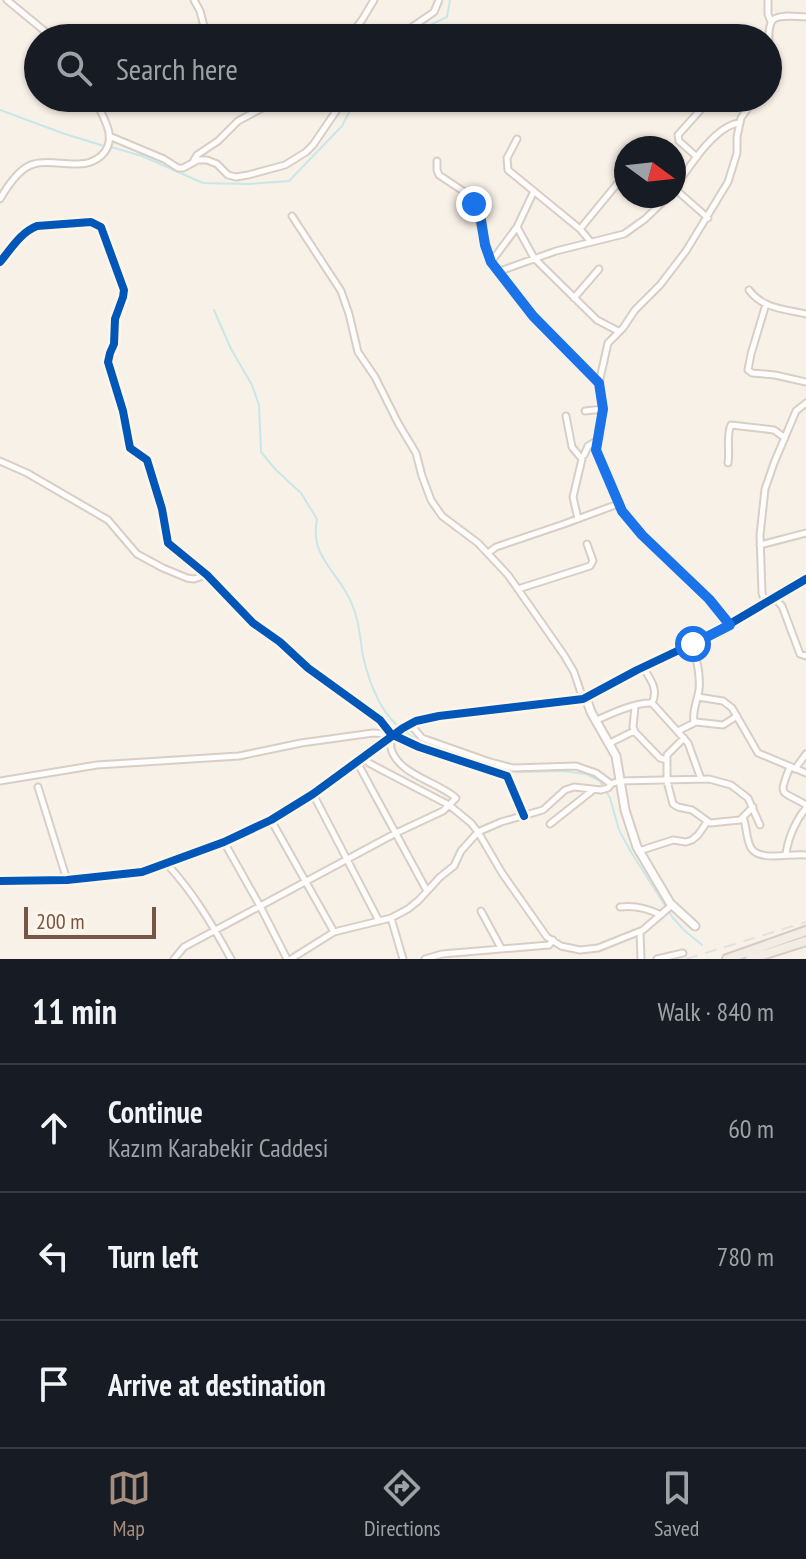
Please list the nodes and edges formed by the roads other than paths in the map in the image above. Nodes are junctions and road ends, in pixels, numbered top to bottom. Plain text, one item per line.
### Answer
1 (7, 0) edge
2 (194, 0) edge
3 (374, 0) edge
4 (439, 0) edge
5 (768, 0) edge
6 (806, 17) edge
7 (771, 22) joint
8 (36, 24) edge
9 (203, 24) edge
10 (359, 24) edge
11 (416, 24) edge
12 (100, 112) edge
13 (253, 112) edge
14 (335, 112) edge
15 (699, 112) edge
16 (746, 112) edge
17 (739, 123) junction
18 (109, 139) junction
19 (517, 139) dead end
20 (697, 157) junction
21 (437, 161) dead end
22 (193, 163) junction
23 (686, 172) edge
24 (614, 188) edge
25 (534, 191) junction
26 (0, 199) edge
27 (686, 199) edge
28 (658, 208) edge
29 (292, 216) dead end
30 (708, 218) junction
31 (517, 227) junction
32 (580, 229) junction
33 (590, 241) junction
34 (534, 258) junction
35 (0, 262) edge
36 (491, 262) junction
37 (599, 269) dead end
38 (500, 271) junction
39 (749, 290) dead end
40 (574, 298) junction
41 (766, 304) junction
42 (806, 314) edge
43 (619, 331) junction
44 (806, 382) edge
45 (599, 383) junction
46 (806, 403) edge
47 (603, 409) junction
48 (585, 411) dead end
49 (566, 416) dead end
50 (785, 438) junction
51 (598, 440) junction
52 (597, 453) junction
53 (582, 455) junction
54 (0, 461) edge
55 (728, 463) dead end
56 (618, 504) junction
57 (578, 519) junction
58 (806, 533) edge
59 (587, 544) dead end
60 (760, 545) junction
61 (488, 553) junction
62 (207, 575) junction
63 (806, 579) edge
64 (518, 589) junction
65 (774, 598) junction
66 (765, 604) junction
67 (730, 625) junction
68 (693, 644) junction
69 (806, 656) edge
70 (643, 667) junction
71 (698, 697) junction
72 (584, 699) junction
73 (652, 703) junction
74 (635, 707) junction
75 (737, 716) junction
76 (597, 720) junction
77 (694, 722) junction
78 (400, 729) junction
79 (634, 731) junction
80 (678, 731) junction
81 (684, 738) junction
82 (610, 743) junction
83 (806, 754) edge
84 (360, 758) junction
85 (667, 760) junction
86 (792, 768) junction
87 (806, 773) edge
88 (701, 779) junction
89 (0, 781) edge
90 (667, 781) junction
91 (38, 787) dead end
92 (606, 787) junction
93 (313, 794) junction
94 (449, 805) junction
95 (806, 806) edge
96 (753, 807) junction
97 (524, 816) junction
98 (743, 817) junction
99 (271, 820) junction
100 (707, 822) junction
101 (550, 824) dead end
102 (760, 825) dead end
103 (478, 832) junction
104 (396, 833) junction
105 (224, 842) junction
106 (639, 851) junction
107 (786, 854) junction
108 (806, 855) edge
109 (347, 860) junction
110 (166, 863) junction
111 (67, 880) junction
112 (0, 881) edge
113 (305, 882) junction
114 (427, 891) junction
115 (260, 906) junction
116 (620, 907) dead end
117 (667, 909) junction
118 (481, 911) dead end
119 (391, 918) junction
120 (379, 921) junction
121 (695, 926) dead end
122 (215, 930) junction
123 (806, 931) edge
124 (334, 932) junction
125 (640, 932) junction
126 (553, 940) junction
127 (806, 941) edge
128 (501, 948) junction
129 (683, 953) dead end
130 (174, 959) edge
131 (231, 959) edge
132 (289, 959) edge
133 (403, 959) edge
134 (425, 959) edge
135 (641, 959) edge
136 (657, 959) edge
137 (727, 959) edge
138 (750, 959) edge

1 - 8 street
2 - 9 street
3 - 10 street
4 - 11 street
5 - 7 street
6 - 7 street
12 - 18 street
13 - 22 street
14 - 22 street
15 - 20 street
16 - 17 street
17 - 20 street
17 - 30 street
18 - 22 street
18 - 26 street
19 - 25 street
20 - 23 street
21 - 36 street
24 - 32 street
25 - 31 street
25 - 32 street
27 - 30 street
28 - 33 street
29 - 61 street
30 - 43 street
31 - 34 street
31 - 36 street
32 - 33 street
33 - 34 street
34 - 38 street
34 - 40 street
35 - 62 street
36 - 38 street
37 - 40 street
38 - 45 street
39 - 41 street
40 - 43 street
41 - 42 street
41 - 44 street
43 - 45 street
45 - 47 street
46 - 50 street
47 - 48 street
47 - 51 street
49 - 53 street
50 - 55 street
50 - 60 street
51 - 52 street
51 - 53 street
52 - 53 street
52 - 56 street
53 - 57 street
54 - 62 street
56 - 57 street
56 - 67 street
57 - 61 street
58 - 60 street
59 - 64 street
60 - 66 street
61 - 64 street
62 - 78 street
63 - 65 street
64 - 72 street
65 - 66 street
65 - 69 street
66 - 67 street
67 - 68 street
68 - 70 street
68 - 71 street
70 - 72 street
70 - 73 street
71 - 75 street
71 - 77 street
72 - 76 street
72 - 78 street
73 - 74 street
73 - 80 street
74 - 76 street
74 - 79 street
75 - 77 street
75 - 86 street
76 - 82 street
77 - 80 street
78 - 84 street
78 - 89 street
78 - 92 street
78 - 94 street
78 - 97 street
79 - 82 street
79 - 85 street
80 - 81 street
81 - 85 street
81 - 88 street
82 - 92 street
83 - 86 street
84 - 93 street
84 - 94 street
84 - 104 street
85 - 90 street
86 - 87 street
86 - 95 street
88 - 90 street
88 - 96 street
90 - 92 street
90 - 100 street
91 - 111 street
92 - 97 street
92 - 101 street
92 - 106 street
93 - 99 street
93 - 109 street
94 - 103 street
94 - 104 street
95 - 107 street
96 - 98 street
96 - 102 street
97 - 103 street
98 - 100 street
98 - 107 street
99 - 105 street
99 - 113 street
100 - 106 street
103 - 114 street
103 - 126 street
104 - 109 street
104 - 114 street
105 - 110 street
105 - 115 street
106 - 117 street
107 - 108 street
109 - 113 street
109 - 120 street
110 - 111 street
110 - 122 street
111 - 112 street
113 - 115 street
113 - 124 street
114 - 119 street
115 - 122 street
115 - 132 street
116 - 117 street
117 - 121 street
117 - 125 street
118 - 128 street
119 - 120 street
119 - 133 street
120 - 124 street
122 - 130 street
122 - 131 street
123 - 137 main road
124 - 132 street
125 - 126 street
125 - 135 street
126 - 128 street
127 - 138 main road
128 - 134 street
129 - 136 street

